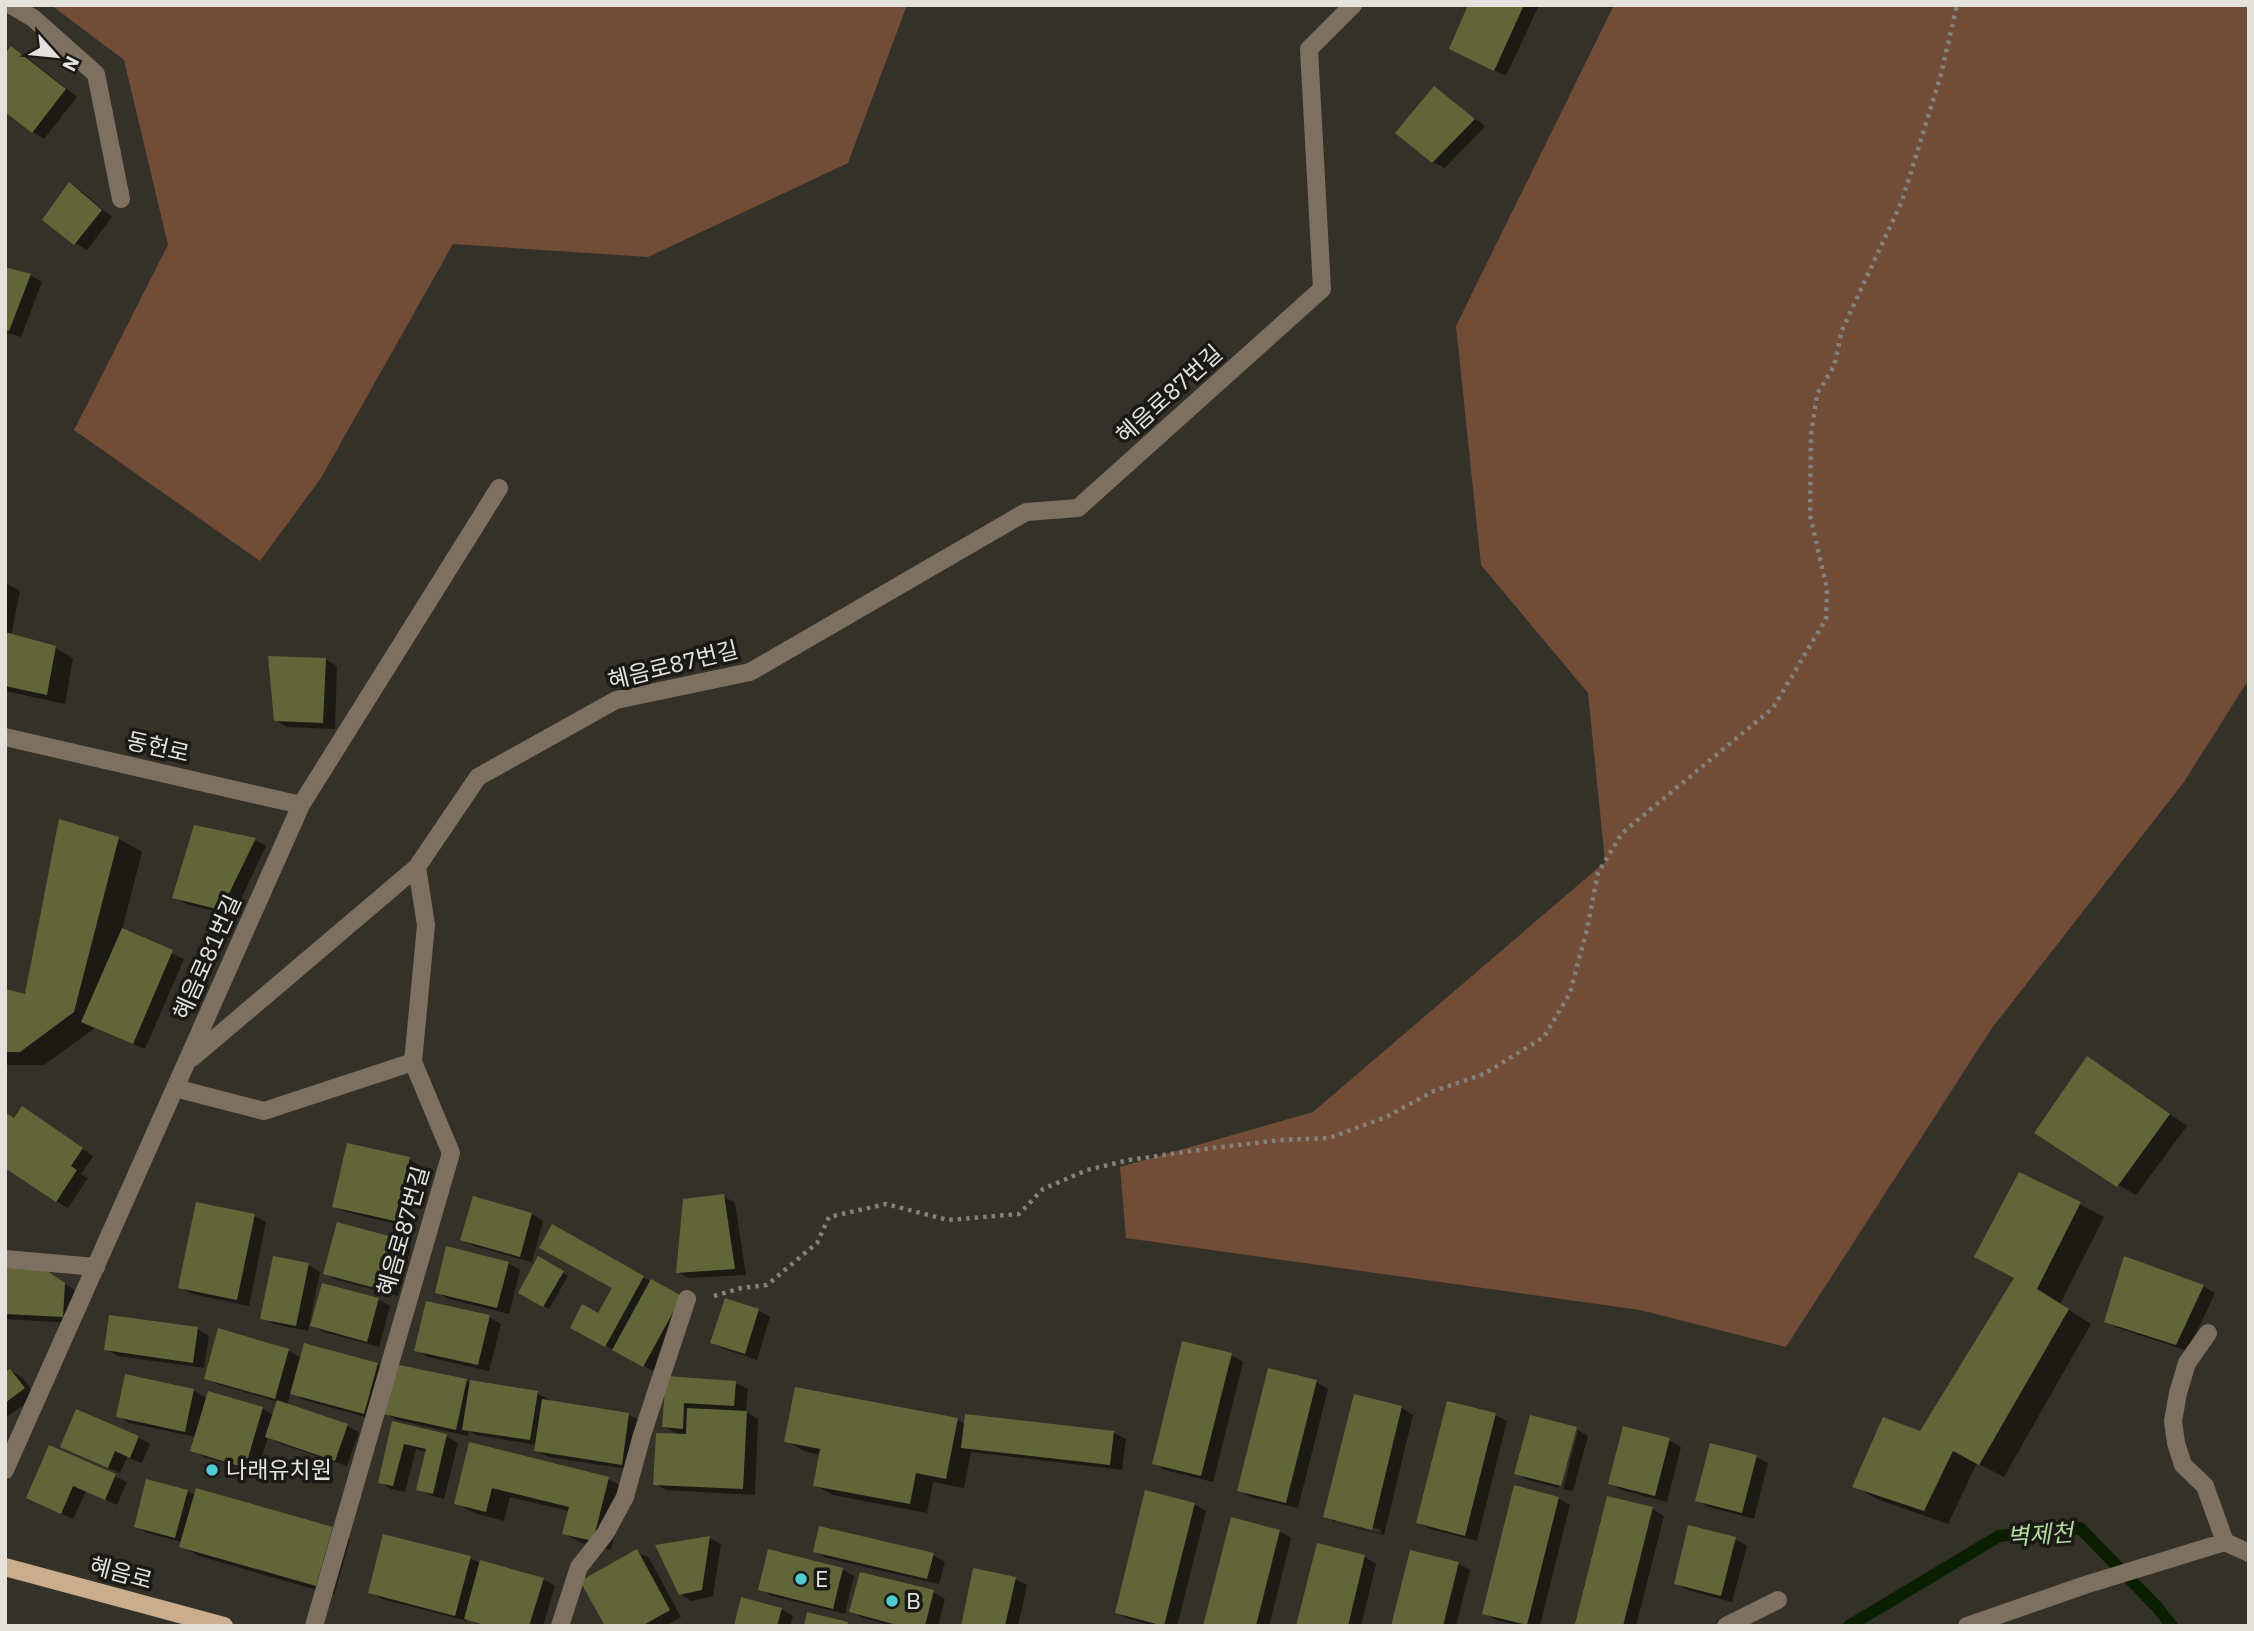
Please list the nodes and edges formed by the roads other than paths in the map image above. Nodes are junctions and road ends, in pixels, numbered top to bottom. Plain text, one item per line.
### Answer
1 (11, 5) edge
2 (1353, 5) edge
3 (121, 199) dead end
4 (499, 488) dead end
5 (5, 737) edge
6 (300, 805) junction
7 (417, 867) junction
8 (187, 1062) junction
9 (413, 1062) junction
10 (175, 1088) junction
11 (5, 1259) edge
12 (96, 1267) junction
13 (687, 1299) road end
14 (2208, 1333) dead end
15 (5, 1470) edge
16 (2225, 1542) junction
17 (2249, 1553) edge
18 (5, 1567) edge
19 (1778, 1600) dead end
20 (224, 1626) edge
21 (314, 1626) edge
22 (560, 1626) edge
23 (1726, 1626) edge
24 (1967, 1626) edge

1 - 3 street
2 - 7 street, 혜음로87번길
4 - 6 street, 혜음로81번길
5 - 6 street, 동헌로
6 - 8 street, 혜음로81번길
7 - 8 street
7 - 9 street, 혜음로87번길
8 - 10 street, 혜음로81번길
9 - 10 street
9 - 21 street, 혜음로87번길
10 - 12 street, 혜음로81번길
11 - 12 street
12 - 15 street, 혜음로81번길
13 - 22 street
14 - 16 street
16 - 17 street
16 - 24 street
18 - 20 main road, 혜음로
19 - 23 street

